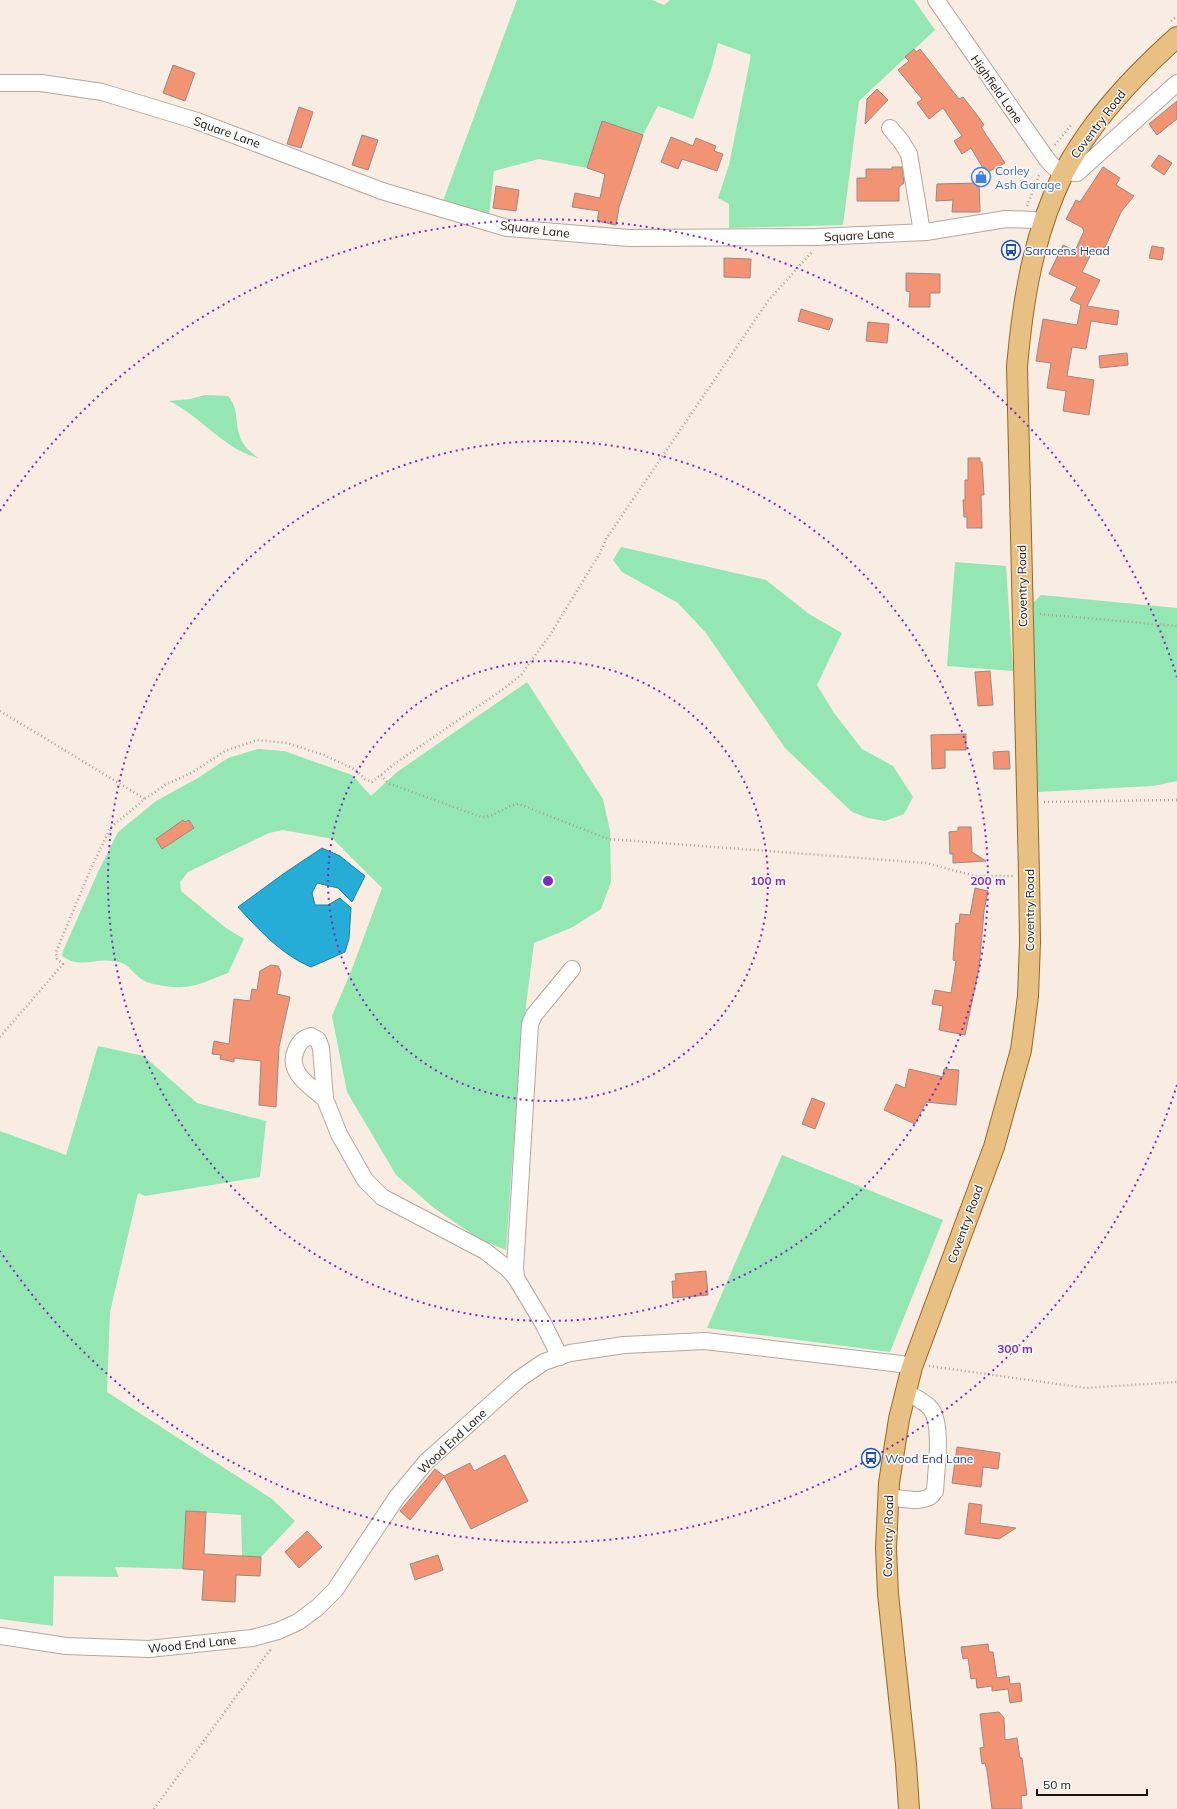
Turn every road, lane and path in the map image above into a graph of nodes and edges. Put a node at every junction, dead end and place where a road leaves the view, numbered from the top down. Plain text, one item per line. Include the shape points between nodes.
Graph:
1 (936, 0) edge
2 (1177, 37) edge
3 (0, 83) edge
4 (1177, 83) edge
5 (890, 128) dead end
6 (1063, 173) junction
7 (1043, 222) junction
8 (922, 232) junction
9 (817, 237) junction
10 (1022, 612) junction
11 (1177, 626) edge
12 (0, 711) edge
13 (380, 775) junction
14 (145, 798) junction
15 (1177, 800) edge
16 (1027, 802) junction
17 (1030, 875) junction
18 (572, 969) dead end
19 (0, 1037) edge
20 (324, 1099) dead end
21 (516, 1278) junction
22 (560, 1357) junction
23 (913, 1364) junction
24 (1177, 1382) edge
25 (905, 1392) junction
26 (888, 1497) junction
27 (0, 1636) edge
28 (252, 1638) junction
29 (154, 1809) edge
30 (909, 1809) edge

1 - 6 street, Highfield Lane via 1046,158 1054,168
2 - 6 main road, Coventry Road via 1134,78 1108,108 1086,136
3 - 9 street, Square Lane via 41,83 102,92 197,121 382,191 507,228 629,238
4 - 6 street via 1077,173
5 - 8 street via 909,154
6 - 7 main road, Coventry Road
7 - 8 street, Square Lane via 1006,219
7 - 10 main road, Coventry Road via 1028,277 1017,367
8 - 9 street, Square Lane
9 - 13 path via 815,249 768,301 610,533 550,635 521,674
10 - 11 path
10 - 16 main road, Coventry Road
12 - 14 path
13 - 14 path via 372,782 356,770 324,755 287,743 257,740 225,751
13 - 17 path via 388,783 481,817 519,804 608,838 926,863 975,876
14 - 19 path via 111,827 56,952 57,960 63,964
15 - 16 path
16 - 17 main road, Coventry Road
17 - 23 main road, Coventry Road via 1028,996 1021,1050 994,1147
18 - 21 street via 534,1015 530,1024
20 - 21 street via 338,1134 357,1168 373,1189 382,1197 485,1251
21 - 22 street
22 - 23 street, Wood End Lane via 570,1352 624,1345 705,1341
22 - 28 street, Wood End Lane via 544,1362 519,1379 426,1462 397,1497 335,1590 318,1607 298,1622
23 - 24 path via 1086,1388
23 - 25 main road, Coventry Road
25 - 26 main road, Coventry Road
25 - 26 street via 923,1402 931,1410 938,1424 935,1491 932,1496 923,1500
26 - 30 main road, Coventry Road via 888,1594
27 - 28 street, Wood End Lane via 66,1646 134,1649
28 - 29 path via 270,1650

